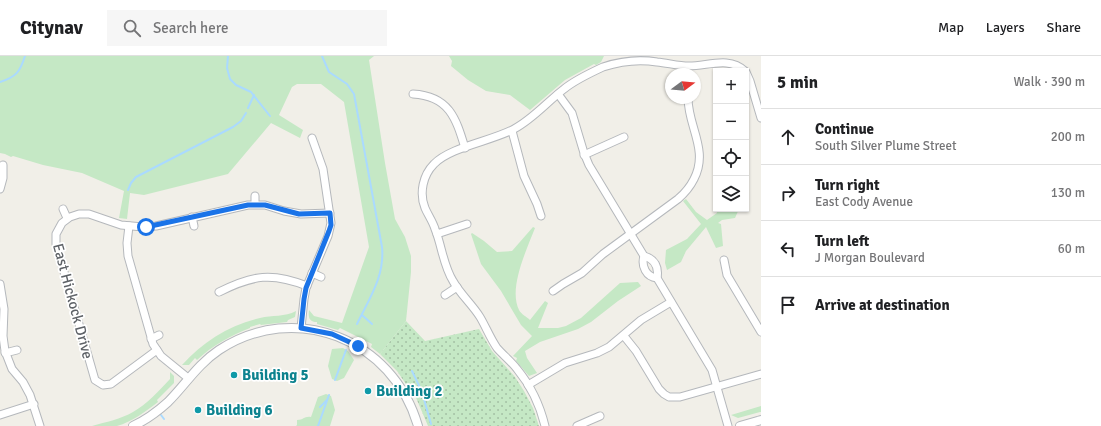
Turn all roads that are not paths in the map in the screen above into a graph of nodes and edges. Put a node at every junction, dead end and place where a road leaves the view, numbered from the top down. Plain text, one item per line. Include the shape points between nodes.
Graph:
1 (735, 56) edge
2 (733, 64) junction
3 (680, 68) edge
4 (696, 68) edge
5 (739, 68) edge
6 (749, 78) edge
7 (413, 94) dead end
8 (558, 94) junction
9 (688, 104) edge
10 (761, 118) edge
11 (512, 131) junction
12 (624, 137) dead end
13 (312, 138) dead end
14 (465, 148) junction
15 (584, 155) junction
16 (2, 165) dead end
17 (0, 189) edge
18 (255, 196) dead end
19 (255, 204) junction
20 (63, 209) dead end
21 (330, 213) junction
22 (540, 216) dead end
23 (192, 217) junction
24 (67, 218) junction
25 (467, 224) dead end
26 (129, 226) junction
27 (194, 226) dead end
28 (630, 233) junction
29 (437, 234) junction
30 (644, 256) junction
31 (724, 260) dead end
32 (312, 273) junction
33 (321, 277) dead end
34 (657, 278) junction
35 (0, 284) edge
36 (307, 286) junction
37 (457, 287) junction
38 (553, 291) dead end
39 (219, 292) dead end
40 (445, 295) dead end
41 (671, 302) junction
42 (301, 328) junction
43 (761, 332) edge
44 (159, 335) dead end
45 (624, 336) junction
46 (151, 339) junction
47 (18, 350) dead end
48 (157, 350) junction
49 (3, 351) edge
50 (761, 374) edge
51 (188, 378) junction
52 (528, 385) junction
53 (717, 387) junction
54 (34, 404) junction
55 (0, 415) edge
56 (600, 416) dead end
57 (761, 420) edge
58 (40, 426) edge
59 (133, 426) edge
60 (418, 426) edge
61 (546, 426) edge
62 (576, 426) edge
63 (728, 426) edge
64 (740, 426) edge

1 - 2 street
2 - 4 street via 722,62
2 - 5 street
3 - 8 street via 647,61 618,63 579,79
6 - 10 street
7 - 14 street via 429,96 445,106 455,120
8 - 11 street via 529,120
8 - 15 street via 572,113
9 - 28 street via 700,151 696,175 682,195
11 - 14 street
11 - 22 street via 524,174
12 - 15 street
13 - 21 street via 323,169
14 - 29 street via 440,158 425,170 423,200
15 - 28 street
16 - 17 street via 3,178
18 - 19 street
19 - 21 street via 299,214
19 - 23 street
20 - 24 street
21 - 32 street via 331,225
23 - 26 street via 148,227
23 - 27 street
24 - 26 street via 85,214
24 - 48 street, East Hickock Drive via 58,229 56,244 95,380 100,387 113,383
25 - 29 street
26 - 46 street via 127,253
28 - 30 street
28 - 38 street via 598,257 584,272
29 - 37 street via 446,266
30 - 34 street via 656,265
30 - 34 street via 645,271 651,277
31 - 43 street via 727,275
32 - 33 street
32 - 36 street
34 - 41 street
35 - 49 street via 4,312
36 - 39 street via 287,279 264,277 244,281
36 - 42 street
37 - 40 street
37 - 52 street via 479,315 495,344
41 - 45 street via 640,321
41 - 53 street via 710,368
42 - 51 street via 268,330 239,339 212,355
42 - 60 street via 338,336 373,356 402,389
44 - 46 street
45 - 52 street via 604,350 562,364
45 - 53 street via 665,398 680,397
46 - 48 street
47 - 49 street
48 - 51 street
49 - 54 street
50 - 53 street
51 - 59 street via 160,409
52 - 61 street via 539,405
53 - 63 street
54 - 55 street
54 - 58 street
56 - 62 street
57 - 64 street

